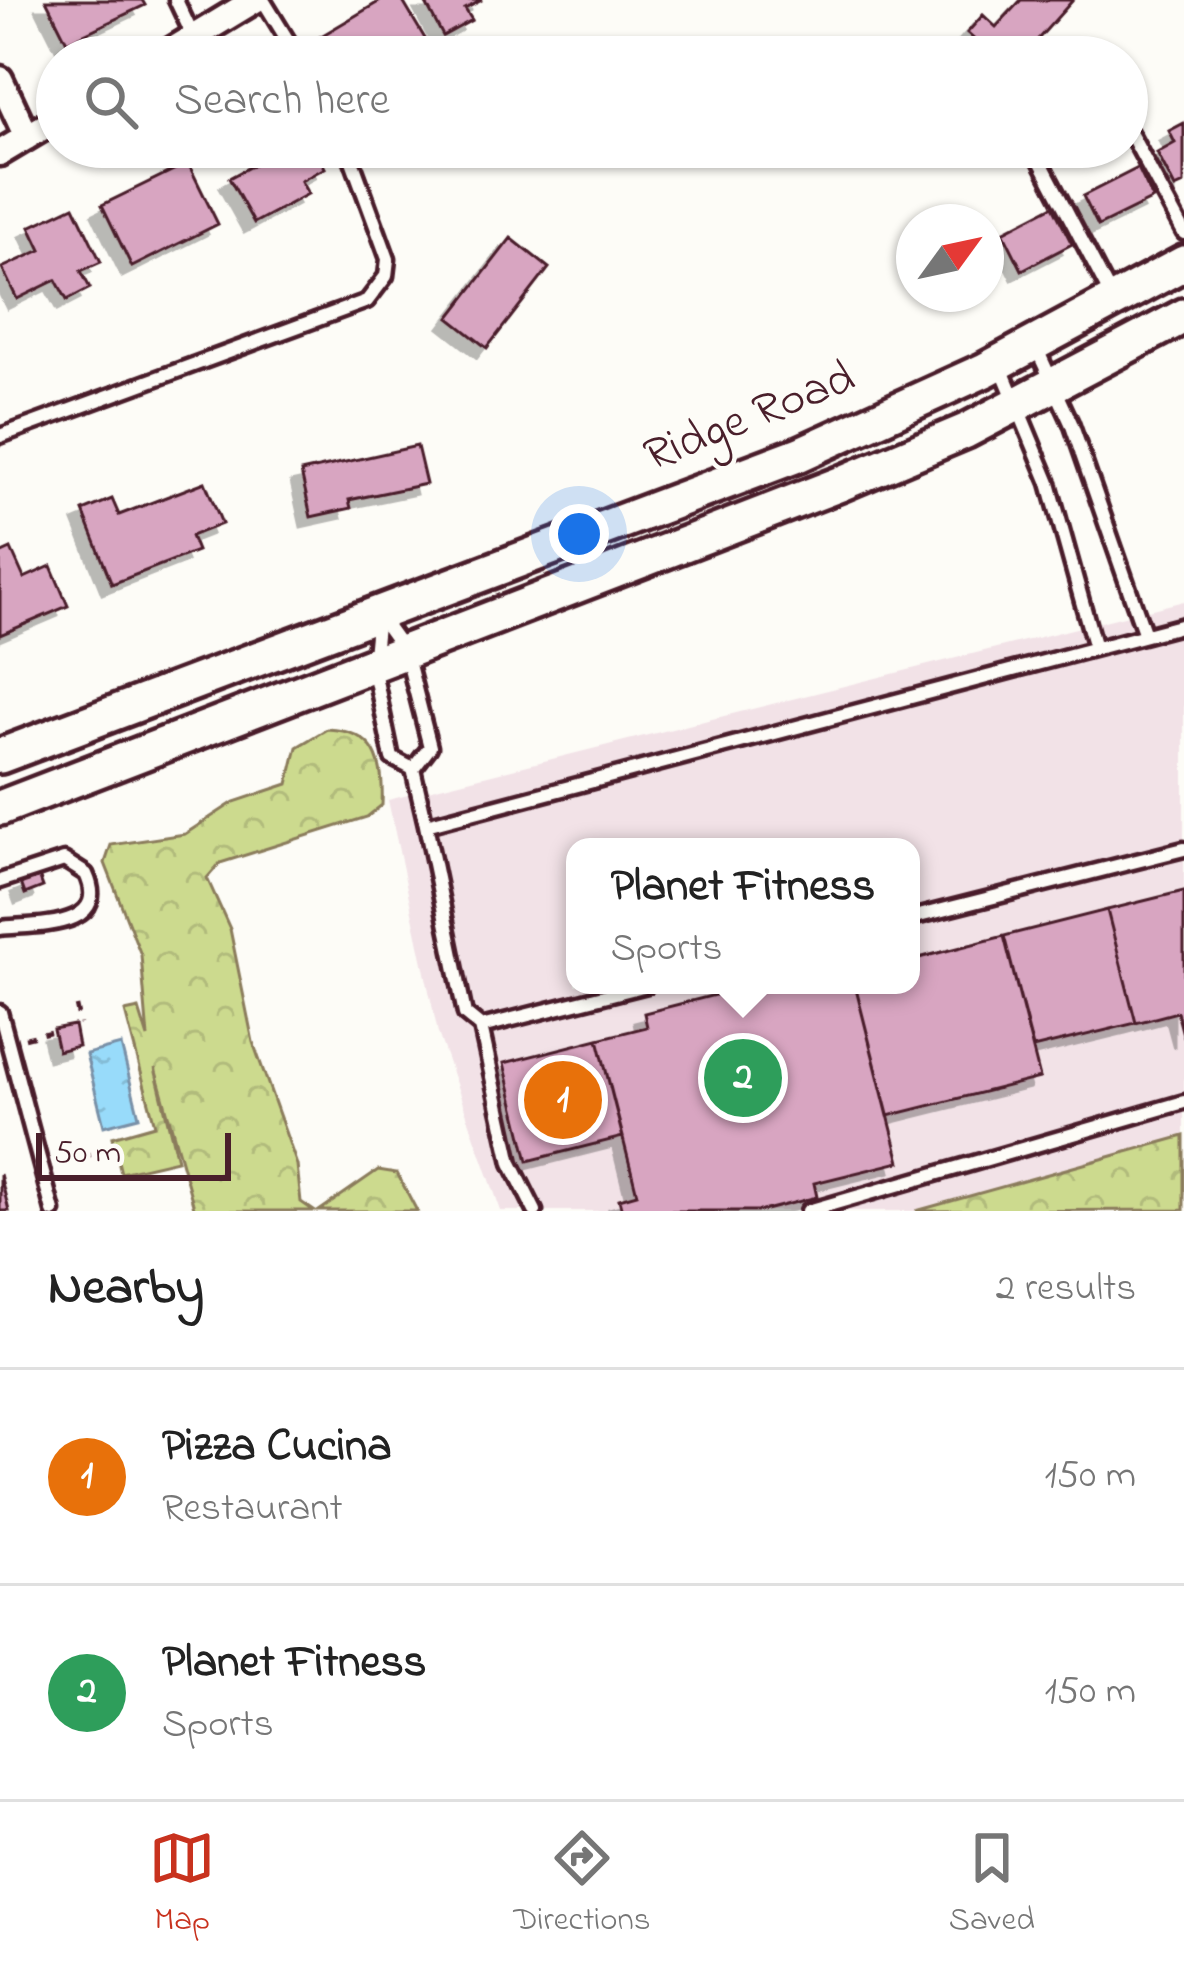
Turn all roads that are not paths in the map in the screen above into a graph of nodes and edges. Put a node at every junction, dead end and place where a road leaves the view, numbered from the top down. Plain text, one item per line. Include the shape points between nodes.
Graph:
1 (176, 0) edge
2 (259, 0) edge
3 (193, 36) edge
4 (197, 36) edge
5 (284, 36) edge
6 (0, 79) edge
7 (36, 132) edge
8 (27, 137) junction
9 (0, 153) edge
10 (1148, 166) edge
11 (355, 168) edge
12 (1045, 168) edge
13 (1184, 233) edge
14 (1184, 263) edge
15 (1114, 301) junction
16 (1184, 316) edge
17 (1035, 343) junction
18 (999, 362) junction
19 (1054, 384) junction
20 (1017, 404) junction
21 (0, 436) edge
22 (379, 614) junction
23 (1184, 625) edge
24 (1145, 635) junction
25 (1094, 648) junction
26 (406, 653) junction
27 (373, 667) junction
28 (0, 756) edge
29 (413, 769) junction
30 (0, 808) edge
31 (426, 825) junction
32 (1184, 849) edge
33 (0, 881) edge
34 (920, 916) edge
35 (0, 928) edge
36 (611, 994) edge
37 (0, 1012) edge
38 (481, 1027) junction
39 (1184, 1102) edge
40 (53, 1211) edge
41 (535, 1211) edge
42 (808, 1211) edge

1 - 3 lane
2 - 4 street
2 - 5 lane
6 - 8 street
7 - 8 street
8 - 9 street
10 - 13 lane
11 - 21 lane via 388,259 367,301
12 - 15 lane
14 - 15 main road, Ridge Road
15 - 17 main road, Ridge Road
16 - 19 main road, Ridge Road
17 - 18 main road, Ridge Road
17 - 19 lane
18 - 20 lane
18 - 22 main road, Ridge Road via 800,454
19 - 20 main road, Ridge Road
19 - 24 lane
20 - 25 lane via 1049,483
20 - 26 main road, Ridge Road via 840,484
22 - 26 lane
22 - 27 lane
22 - 28 main road, Ridge Road
23 - 24 lane
24 - 25 lane
25 - 31 lane
26 - 27 main road, Ridge Road
26 - 29 lane via 430,747
27 - 29 lane via 392,758
27 - 30 main road, Ridge Road
29 - 31 lane
31 - 38 lane via 465,1014
32 - 34 lane
33 - 35 lane via 64,860 86,874 91,892 85,911 69,922
36 - 38 lane
37 - 40 lane
38 - 41 lane via 511,1163
39 - 42 lane

